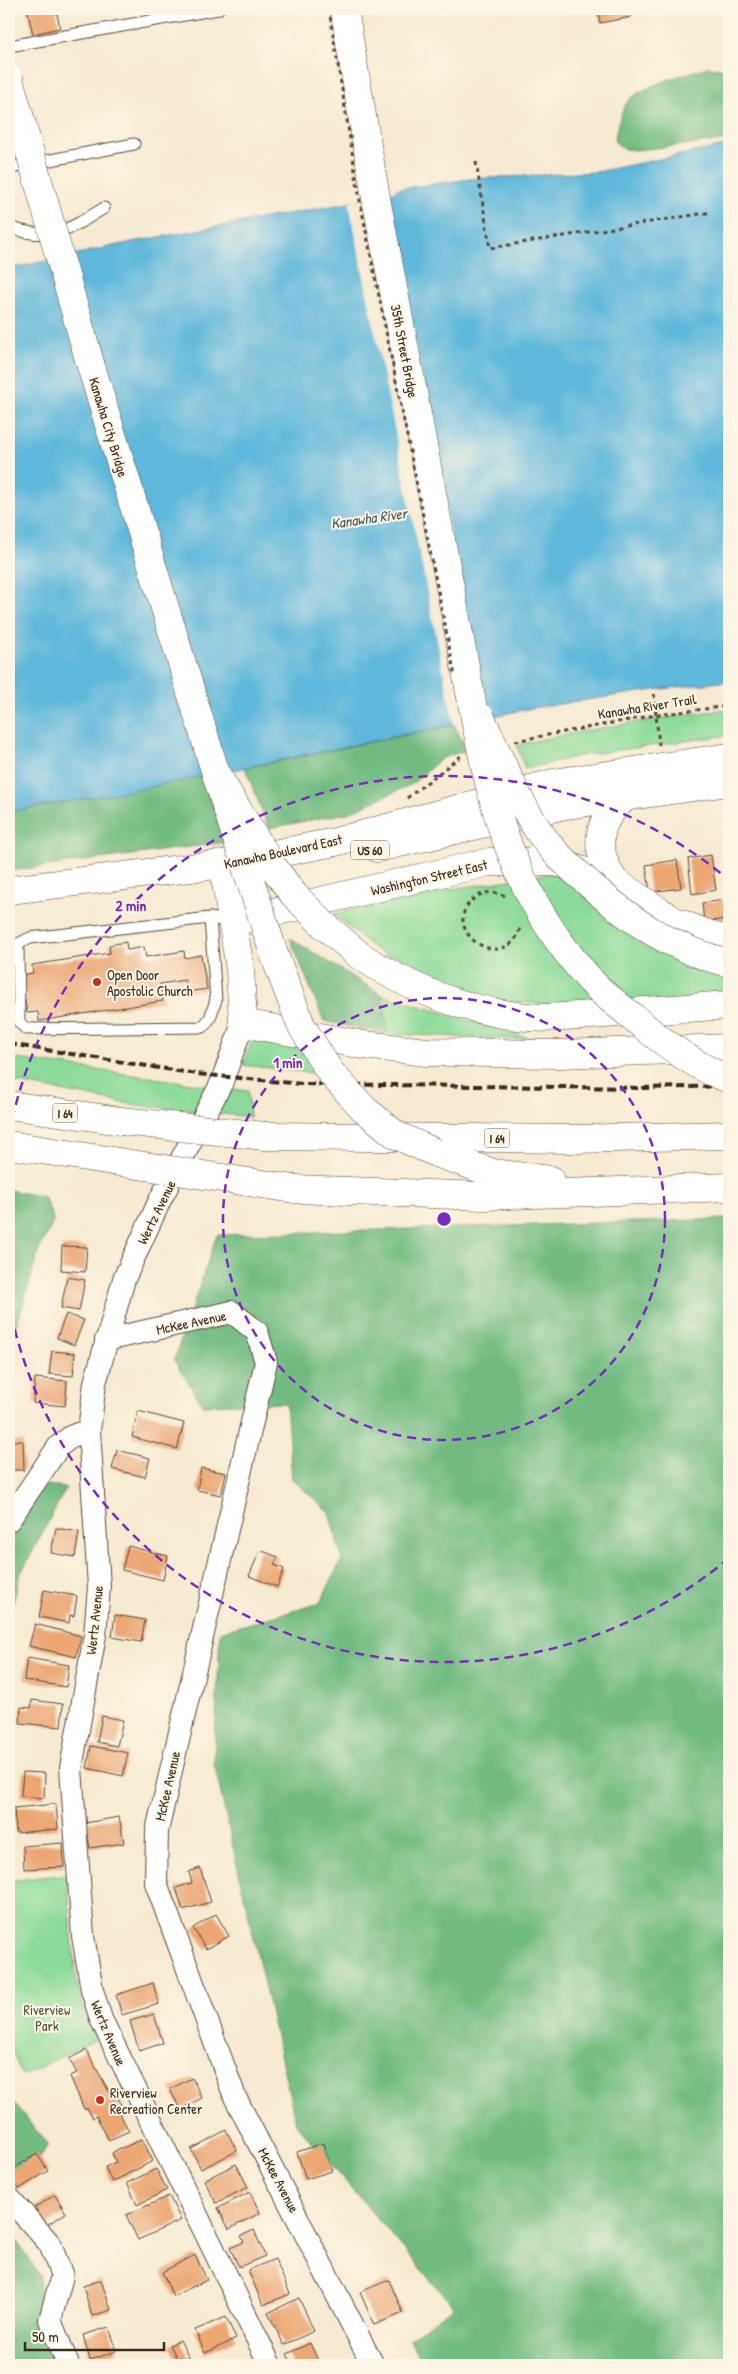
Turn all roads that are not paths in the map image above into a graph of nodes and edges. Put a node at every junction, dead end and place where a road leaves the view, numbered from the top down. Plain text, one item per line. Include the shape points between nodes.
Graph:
1 (218, 9) edge
2 (344, 9) edge
3 (9, 46) edge
4 (9, 79) edge
5 (134, 144) dead end
6 (9, 168) edge
7 (104, 208) dead end
8 (12, 228) dead end
9 (463, 688) junction
10 (729, 756) edge
11 (216, 774) junction
12 (729, 782) edge
13 (627, 796) junction
14 (224, 871) junction
15 (614, 881) junction
16 (9, 890) edge
17 (9, 908) edge
18 (222, 920) junction
19 (729, 942) edge
20 (729, 963) edge
21 (729, 1005) edge
22 (243, 1024) junction
23 (729, 1048) edge
24 (729, 1079) edge
25 (9, 1105) edge
26 (729, 1135) edge
27 (9, 1145) edge
28 (729, 1187) edge
29 (672, 1189) junction
30 (106, 1340) junction
31 (89, 1430) junction
32 (9, 1520) edge
33 (9, 2198) edge
34 (68, 2365) edge
35 (270, 2365) edge
36 (373, 2365) edge

1 - 3 lane
2 - 9 main road, 35th Street Bridge
4 - 11 main road, Kanawha City Bridge, bridge via 90,363
5 - 6 lane
7 - 8 lane via 74,227 46,234 31,234
9 - 20 main road, bridge via 508,778 540,833 559,857 645,929 677,945
9 - 24 main road, bridge via 502,831 525,887 546,922 592,982 612,1000 661,1041
10 - 14 main road, Kanawha Boulevard East / US 60 via 553,783
11 - 21 main road, bridge via 270,864 294,895 324,925 391,976 481,1010 518,1016 562,1017
11 - 29 main road, bridge via 274,954 302,1025 330,1072 364,1109 396,1135 493,1173
12 - 13 main road, Kanawha Boulevard East / US 60
13 - 14 main road, Kanawha Boulevard East / US 60 via 560,806 266,874
13 - 15 main road via 606,817 600,837 606,867
14 - 16 main road, Kanawha Boulevard East / US 60
14 - 17 main road, Kanawha Boulevard East / US 60
14 - 18 main road, Wertz Avenue
15 - 18 main road, Washington Street East via 556,862 489,862
15 - 19 main road, Washington Street East via 674,920
18 - 18 lane via 216,1000 203,1027 26,1029 19,1022 18,944 30,938
18 - 22 main road, Wertz Avenue via 243,989
22 - 23 main road via 364,1045 427,1052 560,1054
22 - 30 street, Wertz Avenue via 221,1084 160,1200 124,1279
25 - 26 main road, I 64, bridge via 266,1136 576,1139
27 - 29 main road, bridge via 294,1189 484,1196
28 - 29 main road
30 - 31 street, Wertz Avenue via 95,1384
30 - 36 street, McKee Avenue via 232,1312 257,1332 266,1362 157,1831 156,1883 235,2097
31 - 32 street via 72,1436 59,1446
31 - 35 street, Wertz Avenue via 99,1588 95,1635 71,1768 80,1907 92,1990 119,2058
33 - 34 street via 50,2244 62,2276 50,2320

